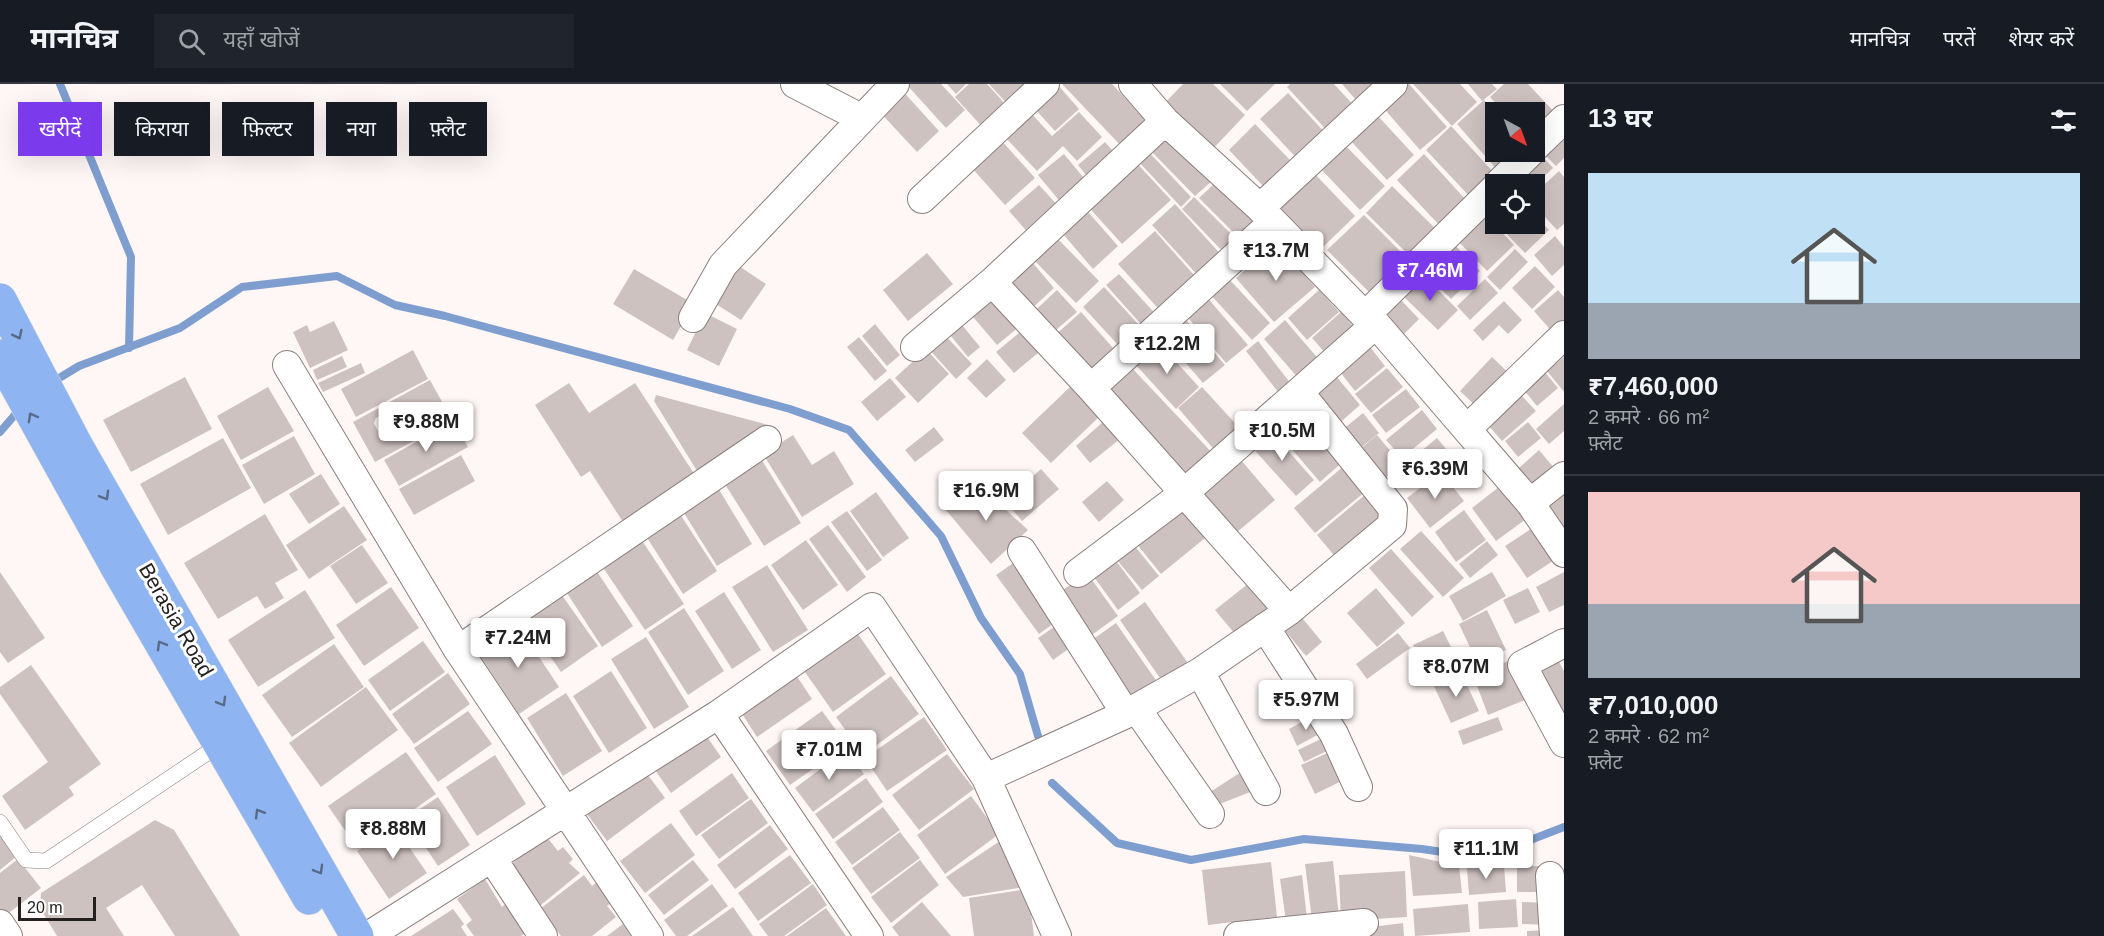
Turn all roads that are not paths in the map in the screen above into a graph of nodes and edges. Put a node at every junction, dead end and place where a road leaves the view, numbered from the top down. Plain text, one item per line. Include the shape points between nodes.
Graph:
1 (795, 84) edge
2 (895, 84) edge
3 (1045, 84) edge
4 (1392, 84) edge
5 (1148, 89) edge
6 (861, 118) junction
7 (1564, 119) edge
8 (1165, 121) junction
9 (1545, 137) edge
10 (1521, 162) edge
11 (1509, 174) edge
12 (922, 199) dead end
13 (1485, 199) edge
14 (1266, 215) junction
15 (992, 282) junction
16 (0, 300) edge
17 (693, 318) dead end
18 (1371, 320) junction
19 (1564, 335) edge
20 (915, 347) dead end
21 (287, 365) dead end
22 (16, 368) edge
23 (1091, 388) junction
24 (1300, 393) junction
25 (1467, 429) junction
26 (768, 440) dead end
27 (64, 450) junction
28 (1564, 476) edge
29 (1183, 494) junction
30 (1530, 503) junction
31 (1022, 551) dead end
32 (1564, 553) edge
33 (1078, 573) dead end
34 (1288, 611) junction
35 (1265, 627) junction
36 (1564, 643) edge
37 (458, 650) junction
38 (1200, 672) junction
39 (1131, 711) junction
40 (719, 714) junction
41 (1564, 743) edge
42 (219, 745) junction
43 (986, 778) junction
44 (1358, 787) dead end
45 (1266, 790) dead end
46 (566, 812) junction
47 (1210, 814) dead end
48 (0, 822) edge
49 (492, 858) junction
50 (1550, 876) dead end
51 (1364, 923) dead end
52 (0, 924) edge
53 (8, 936) edge
54 (332, 936) edge
55 (357, 936) edge
56 (368, 936) edge
57 (543, 936) edge
58 (649, 936) edge
59 (869, 936) edge
60 (1057, 936) edge
61 (1238, 936) edge
62 (1554, 936) edge

1 - 6 street
2 - 6 street
3 - 12 street
4 - 14 street
5 - 8 street
6 - 17 street via 723,265
7 - 9 street
8 - 14 street
8 - 15 street
10 - 11 street
13 - 18 street
14 - 18 street
14 - 23 street
15 - 20 street
15 - 23 street
16 -> 22 main road, Berasia Road
18 - 24 street
18 - 25 street
19 - 25 street
21 - 37 street
22 - 27 main road, Berasia Road
23 - 29 street
24 - 29 street
24 - 34 street via 1393,509 1392,525
25 - 30 street
26 - 37 street
42 -> 27 main road, Berasia Road
27 -> 55 main road, Berasia Road
28 - 30 street
29 - 33 street
29 - 34 street
30 - 32 street
31 - 39 street
34 - 35 street
35 - 38 street
35 - 44 street via 1334,734
36 - 41 street via 1522,665
37 - 46 street
38 - 39 street
38 - 45 street
39 - 43 street
39 - 47 street
40 - 43 street via 872,607
40 - 46 street
40 - 59 street
42 - 48 lane via 46,861 26,860
54 -> 42 main road, Berasia Road
43 - 60 street
46 - 49 street
46 - 58 street
49 - 56 street
49 - 57 street
50 - 62 street
51 - 61 street
52 - 53 street

